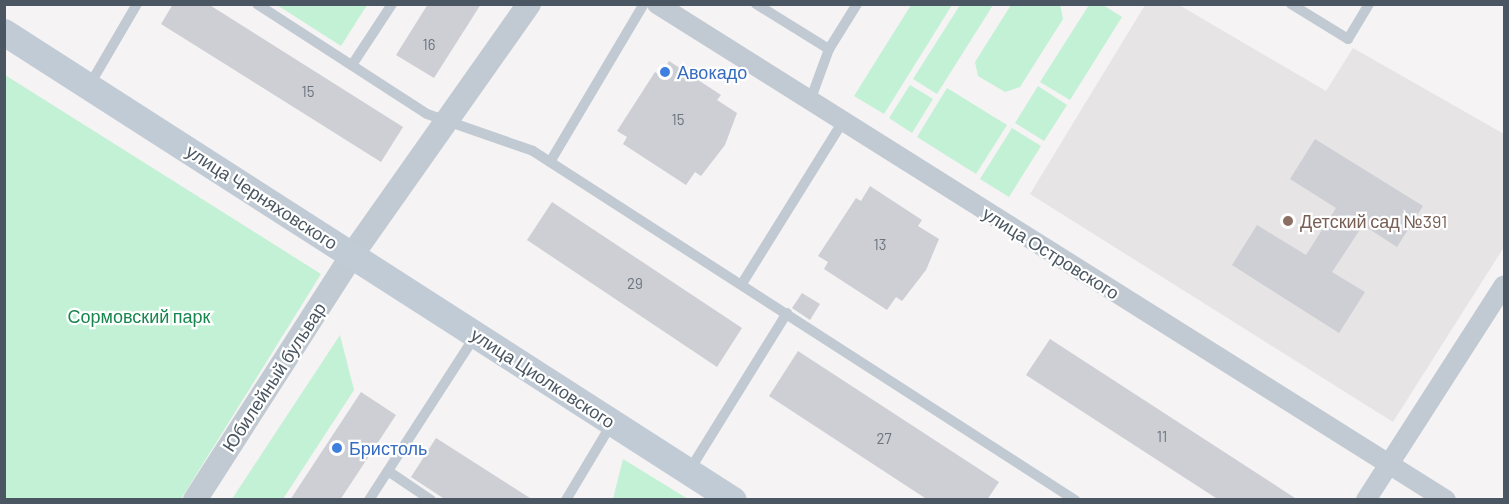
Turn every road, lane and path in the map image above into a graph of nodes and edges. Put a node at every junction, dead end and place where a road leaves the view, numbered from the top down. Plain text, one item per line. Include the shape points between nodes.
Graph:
1 (137, 4) edge
2 (257, 4) edge
3 (392, 4) edge
4 (529, 4) edge
5 (644, 4) edge
6 (657, 4) edge
7 (756, 4) edge
8 (857, 4) edge
9 (1291, 4) edge
10 (1369, 4) edge
11 (4, 32) edge
12 (829, 49) junction
13 (352, 65) junction
14 (89, 86) junction
15 (810, 101) junction
16 (450, 121) junction
17 (842, 123) junction
18 (550, 162) junction
19 (352, 255) junction
20 (743, 282) junction
21 (1504, 285) edge
22 (787, 313) junction
23 (476, 334) junction
24 (613, 423) junction
25 (1387, 463) junction
26 (388, 471) junction
27 (689, 472) junction
28 (195, 500) edge
29 (369, 500) edge
30 (431, 500) edge
31 (566, 500) edge
32 (733, 500) edge
33 (1075, 500) edge
34 (1366, 500) edge
35 (1446, 500) edge

1 - 14 lane
2 - 13 lane
3 - 13 lane
4 - 16 street, улица Черняховского
5 - 18 lane
6 - 15 street, улица Островского
7 - 12 lane
8 - 12 lane
9 - 10 lane via 1348,39
11 - 14 main road, улица Черняховского
12 - 15 lane
13 - 16 lane via 427,114
14 - 19 main road, улица Черняховского
15 - 17 street, улица Островского
16 - 18 lane
16 - 19 street, улица Черняховского
17 - 20 lane
17 - 25 street, улица Островского
18 - 20 lane
19 - 23 main road, улица Циолковского
19 - 28 street, Юбилейный бульвар
20 - 22 lane
21 - 25 street
22 - 27 lane
22 - 33 lane
23 - 24 main road, улица Циолковского
23 - 26 lane
24 - 27 main road, улица Циолковского
24 - 31 lane
25 - 34 street
25 - 35 street, улица Островского
26 - 29 lane
26 - 30 lane
27 - 32 main road, улица Циолковского

